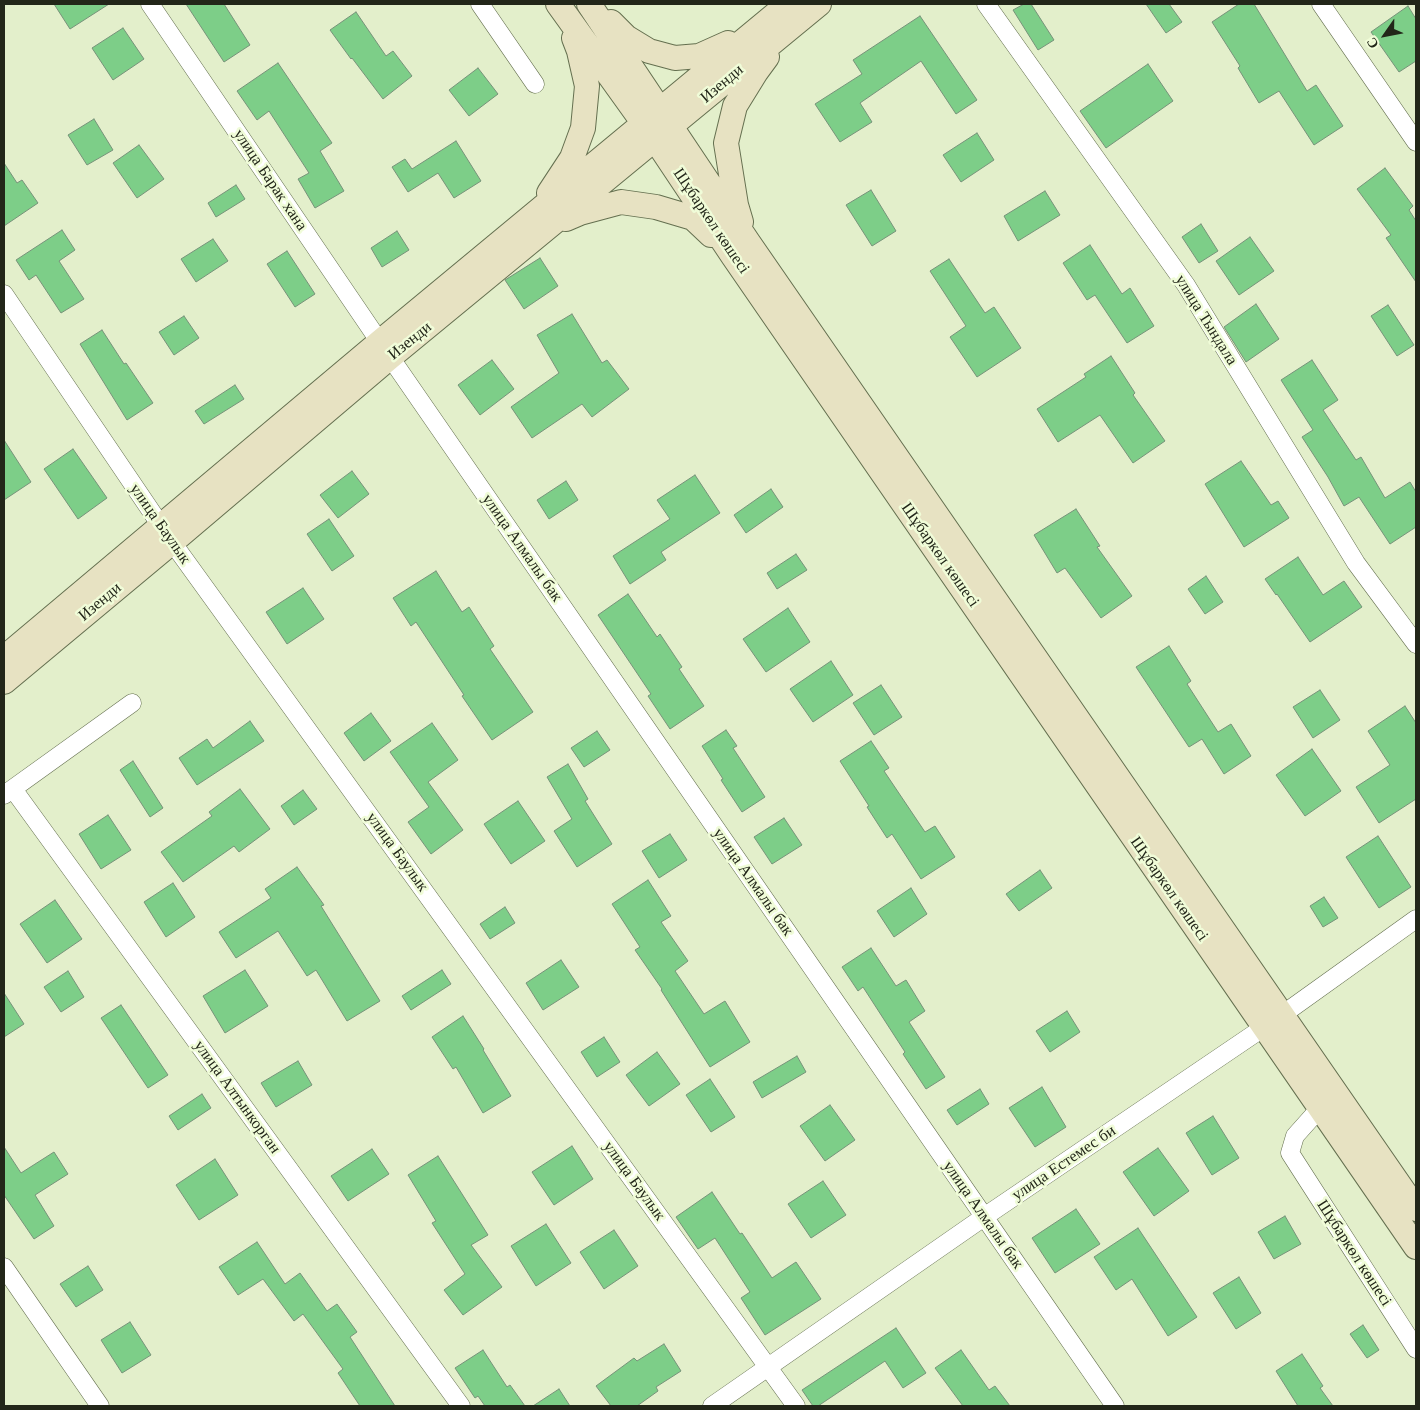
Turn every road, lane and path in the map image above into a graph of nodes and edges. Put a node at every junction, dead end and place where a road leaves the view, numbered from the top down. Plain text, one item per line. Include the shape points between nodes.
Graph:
1 (150, 4) edge
2 (480, 4) edge
3 (591, 4) edge
4 (819, 4) edge
5 (986, 4) edge
6 (1321, 4) edge
7 (560, 6) edge
8 (783, 17) edge
9 (535, 84) dead end
10 (657, 125) junction
11 (1416, 142) edge
12 (543, 219) junction
13 (741, 249) junction
14 (4, 294) edge
15 (385, 349) junction
16 (167, 534) junction
17 (1416, 644) edge
18 (4, 658) edge
19 (4, 682) edge
20 (132, 703) dead end
21 (8, 792) edge
22 (1416, 919) edge
23 (1273, 1021) junction
24 (1320, 1108) junction
25 (1416, 1209) edge
26 (984, 1217) junction
27 (1416, 1247) edge
28 (4, 1267) edge
29 (1416, 1349) edge
30 (769, 1367) junction
31 (100, 1406) edge
32 (461, 1406) edge
33 (712, 1406) edge
34 (796, 1406) edge
35 (1115, 1406) edge

1 - 15 street, улица Барак хана
2 - 9 street
3 - 8 street via 626,37 649,51 675,58 698,56
3 - 10 street, Шұбаркөл көшесі
4 - 8 street, Изенди
5 - 17 street, улица Тындала via 1186,285 1356,563
6 - 11 street
7 - 10 street, Шұбаркөл көшесі
7 - 12 street via 579,51 587,86 583,128
8 - 10 street, Изенди
8 - 13 street via 735,106 726,143
10 - 12 street, Изенди
10 - 13 street, Шұбаркөл көшесі
12 - 13 street via 621,202 656,207 693,218
12 - 15 street, Изенди
13 - 23 street, Шұбаркөл көшесі
14 - 16 street, улица Баулык
15 - 16 street, Изенди
15 - 26 street, улица Алмалы бак
16 - 18 street, Изенди
16 - 19 street, Изенди
16 - 30 street, улица Баулык
20 - 21 street
21 - 32 street, улица Алтынкорган
22 - 23 street, улица Естемес би
23 - 24 street, Шұбаркөл көшесі
23 - 25 street, Шұбаркөл көшесі
23 - 26 street, улица Естемес би
24 - 27 street, Шұбаркөл көшесі
24 - 29 street, Шұбаркөл көшесі via 1295,1136 1290,1153
26 - 30 street, улица Естемес би
26 - 35 street, улица Алмалы бак
28 - 31 street
30 - 33 street, улица Естемес би
30 - 34 street, улица Баулык

